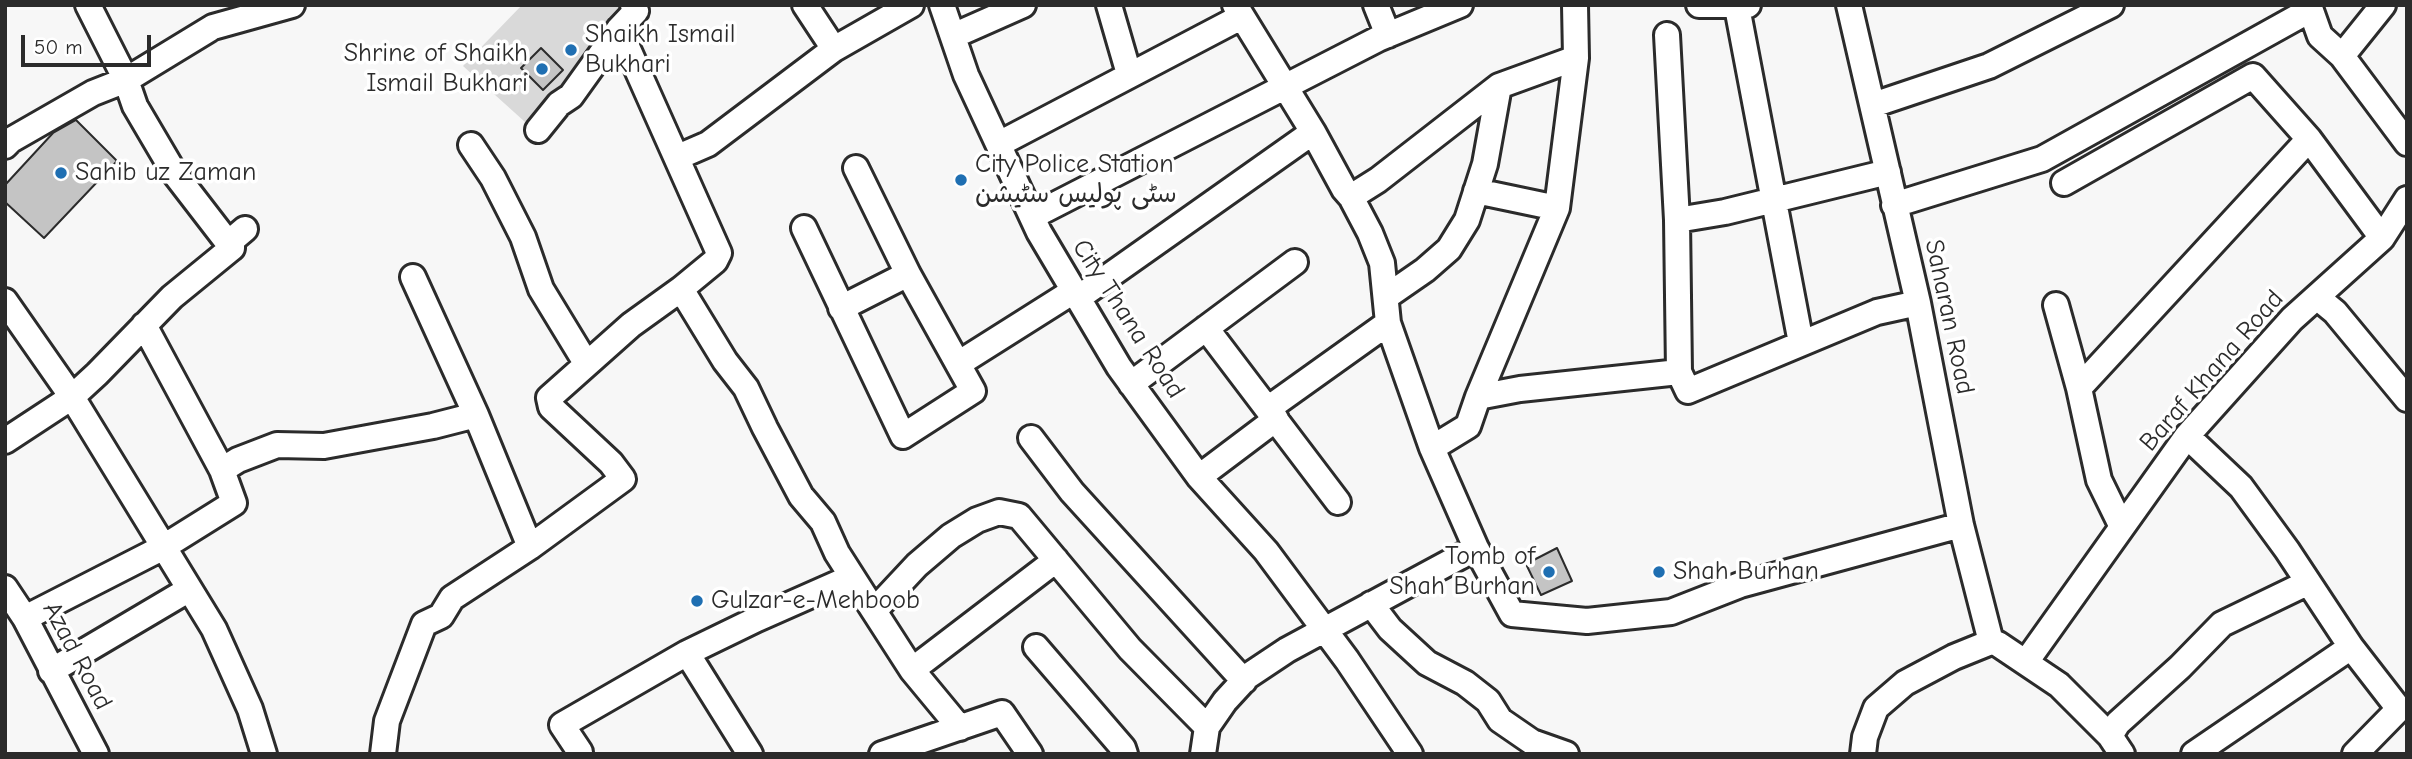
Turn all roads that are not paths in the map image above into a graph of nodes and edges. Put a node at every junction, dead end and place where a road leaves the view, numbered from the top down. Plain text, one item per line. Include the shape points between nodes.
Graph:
1 (88, 5) edge
2 (292, 5) edge
3 (633, 5) edge
4 (805, 5) edge
5 (911, 5) edge
6 (942, 5) edge
7 (1023, 5) edge
8 (1109, 5) edge
9 (1376, 5) edge
10 (1460, 5) edge
11 (1575, 5) edge
12 (1699, 5) edge
13 (1849, 5) edge
14 (2110, 5) edge
15 (1742, 6) edge
16 (2309, 8) edge
17 (2377, 8) edge
18 (1238, 11) edge
19 (619, 29) junction
20 (1388, 35) junction
21 (1667, 35) dead end
22 (953, 36) junction
23 (834, 49) junction
24 (2342, 56) junction
25 (1576, 58) junction
26 (1129, 74) junction
27 (126, 80) junction
28 (1284, 86) junction
29 (1499, 86) junction
30 (1873, 105) junction
31 (538, 130) dead end
32 (1313, 132) junction
33 (2309, 139) junction
34 (2407, 143) edge
35 (999, 144) junction
36 (471, 145) dead end
37 (5, 146) edge
38 (678, 156) junction
39 (856, 168) dead end
40 (1888, 172) junction
41 (2064, 183) dead end
42 (1476, 191) junction
43 (1351, 197) junction
44 (2407, 199) edge
45 (1773, 200) junction
46 (1894, 205) junction
47 (1557, 208) junction
48 (1032, 216) junction
49 (1677, 220) junction
50 (804, 228) dead end
51 (2394, 232) edge
52 (1295, 262) dead end
53 (908, 274) junction
54 (413, 276) dead end
55 (681, 289) junction
56 (1075, 295) junction
57 (1386, 297) junction
58 (2318, 298) junction
59 (5, 301) edge
60 (1918, 303) junction
61 (2056, 305) dead end
62 (841, 308) junction
63 (1388, 323) junction
64 (144, 325) junction
65 (1206, 328) junction
66 (1801, 344) junction
67 (586, 363) junction
68 (958, 364) junction
69 (1679, 372) junction
70 (1131, 384) junction
71 (2079, 388) junction
72 (72, 397) junction
73 (1478, 397) junction
74 (2407, 399) edge
75 (1272, 413) junction
76 (476, 415) junction
77 (2187, 436) junction
78 (1031, 438) dead end
79 (5, 441) edge
80 (1432, 448) junction
81 (222, 470) junction
82 (1199, 477) junction
83 (1338, 502) dead end
84 (1961, 525) junction
85 (2122, 527) junction
86 (530, 547) junction
87 (162, 548) junction
88 (1476, 548) junction
89 (1056, 560) junction
90 (852, 577) junction
91 (2307, 583) junction
92 (5, 588) edge
93 (188, 590) junction
94 (1371, 604) junction
95 (874, 611) junction
96 (24, 618) junction
97 (1324, 629) junction
98 (1991, 642) junction
99 (1037, 647) dead end
100 (2351, 647) junction
101 (687, 653) junction
102 (2026, 662) junction
103 (912, 670) junction
104 (51, 671) junction
105 (1244, 681) junction
106 (1207, 727) junction
107 (960, 728) junction
108 (2116, 745) edge
109 (96, 754) edge
110 (264, 754) edge
111 (383, 754) edge
112 (578, 754) edge
113 (750, 754) edge
114 (882, 754) edge
115 (1030, 754) edge
116 (1125, 754) edge
117 (1203, 754) edge
118 (1410, 754) edge
119 (1566, 754) edge
120 (1863, 754) edge
121 (2194, 754) edge
122 (2355, 754) edge

1 - 27 street
2 - 27 street via 213,27
3 - 19 street via 636,11
4 - 23 street
5 - 23 street
6 - 22 street, City Thana Road
7 - 22 street
8 - 26 street
9 - 20 street
10 - 20 street
11 - 25 street
12 - 15 street
13 - 30 street, Saharan Road
14 - 30 street via 1989,66
15 - 45 street
16 - 24 street via 2320,36
16 - 46 street via 2042,159
17 - 24 street
18 - 26 street
18 - 28 street
19 - 31 street via 571,96
19 - 38 street
20 - 28 street
21 - 49 street
22 - 35 street, City Thana Road
23 - 38 street via 708,144
24 - 34 street
25 - 29 street
25 - 47 street
26 - 35 street
27 - 37 street via 93,93
27 - 64 street via 135,106 175,174 238,239
28 - 32 street
28 - 48 street
29 - 42 street
29 - 43 street
30 - 40 street, Saharan Road
32 - 43 street
32 - 56 street
33 - 41 street via 2253,76
33 - 51 street
33 - 71 street
35 - 48 street, City Thana Road
36 - 67 street via 523,237 541,289
38 - 55 street via 719,253
39 - 53 street
40 - 45 street
40 - 46 street, Saharan Road
42 - 47 street
42 - 57 street via 1467,220 1448,249
43 - 57 street via 1382,262
44 - 51 street, Baraf Khana Road
45 - 49 street
45 - 66 street
46 - 60 street, Saharan Road
47 - 73 street
48 - 56 street, City Thana Road
49 - 69 street
50 - 62 street
51 - 58 street, Baraf Khana Road
52 - 65 street
53 - 62 street
53 - 68 street
54 - 76 street
55 - 67 street
55 - 90 street via 747,388 802,496 823,522
56 - 68 street
56 - 70 street, City Thana Road
57 - 63 street
58 - 74 street
58 - 77 street, Baraf Khana Road via 2292,319
59 - 72 street
60 - 66 street via 1877,312
60 - 84 street, Saharan Road
61 - 71 street
62 - 68 street via 903,436 973,391
63 - 75 street
63 - 80 street
64 - 72 street
64 - 81 street
65 - 70 street
65 - 75 street
66 - 69 street via 1688,391
67 - 86 street via 548,402 623,479
69 - 73 street
70 - 82 street, City Thana Road
71 - 85 street via 2099,480
72 - 79 street
72 - 87 street
73 - 80 street via 1468,426
75 - 82 street
75 - 83 street
76 - 81 street via 324,446 277,445
76 - 86 street
77 - 85 street, Baraf Khana Road
77 - 91 street via 2241,487
78 - 105 street via 1072,492
80 - 88 street
81 - 87 street via 234,503
82 - 97 street, City Thana Road via 1266,551
84 - 88 street via 1740,585 1671,612 1587,621 1512,614
84 - 98 street, Saharan Road
85 - 102 street, Baraf Khana Road
86 - 111 street via 452,598 442,617 424,624 387,721
87 - 93 street
87 - 96 street
88 - 94 street
89 - 95 street via 1019,516 999,512 951,536
89 - 103 street
89 - 106 street via 1130,649
90 - 95 street
90 - 101 street
91 - 100 street
91 - 108 street via 2222,624 2118,723
92 - 96 street, Azad Road
93 - 104 street
93 - 110 street via 214,629 250,709
94 - 97 street
94 - 119 street via 1427,663 1465,683 1488,701 1500,720 1532,742
95 - 103 street
96 - 104 street, Azad Road
97 - 105 street
97 - 118 street, City Thana Road
98 - 102 street
98 - 120 street via 1905,683 1876,708
99 - 116 street
100 - 121 street
100 - 122 street via 2399,709
101 - 112 street via 562,725
101 - 113 street
102 - 108 street via 2059,685
103 - 107 street
104 - 109 street, Azad Road
105 - 106 street
106 - 117 street
107 - 114 street
107 - 115 street via 1002,713

